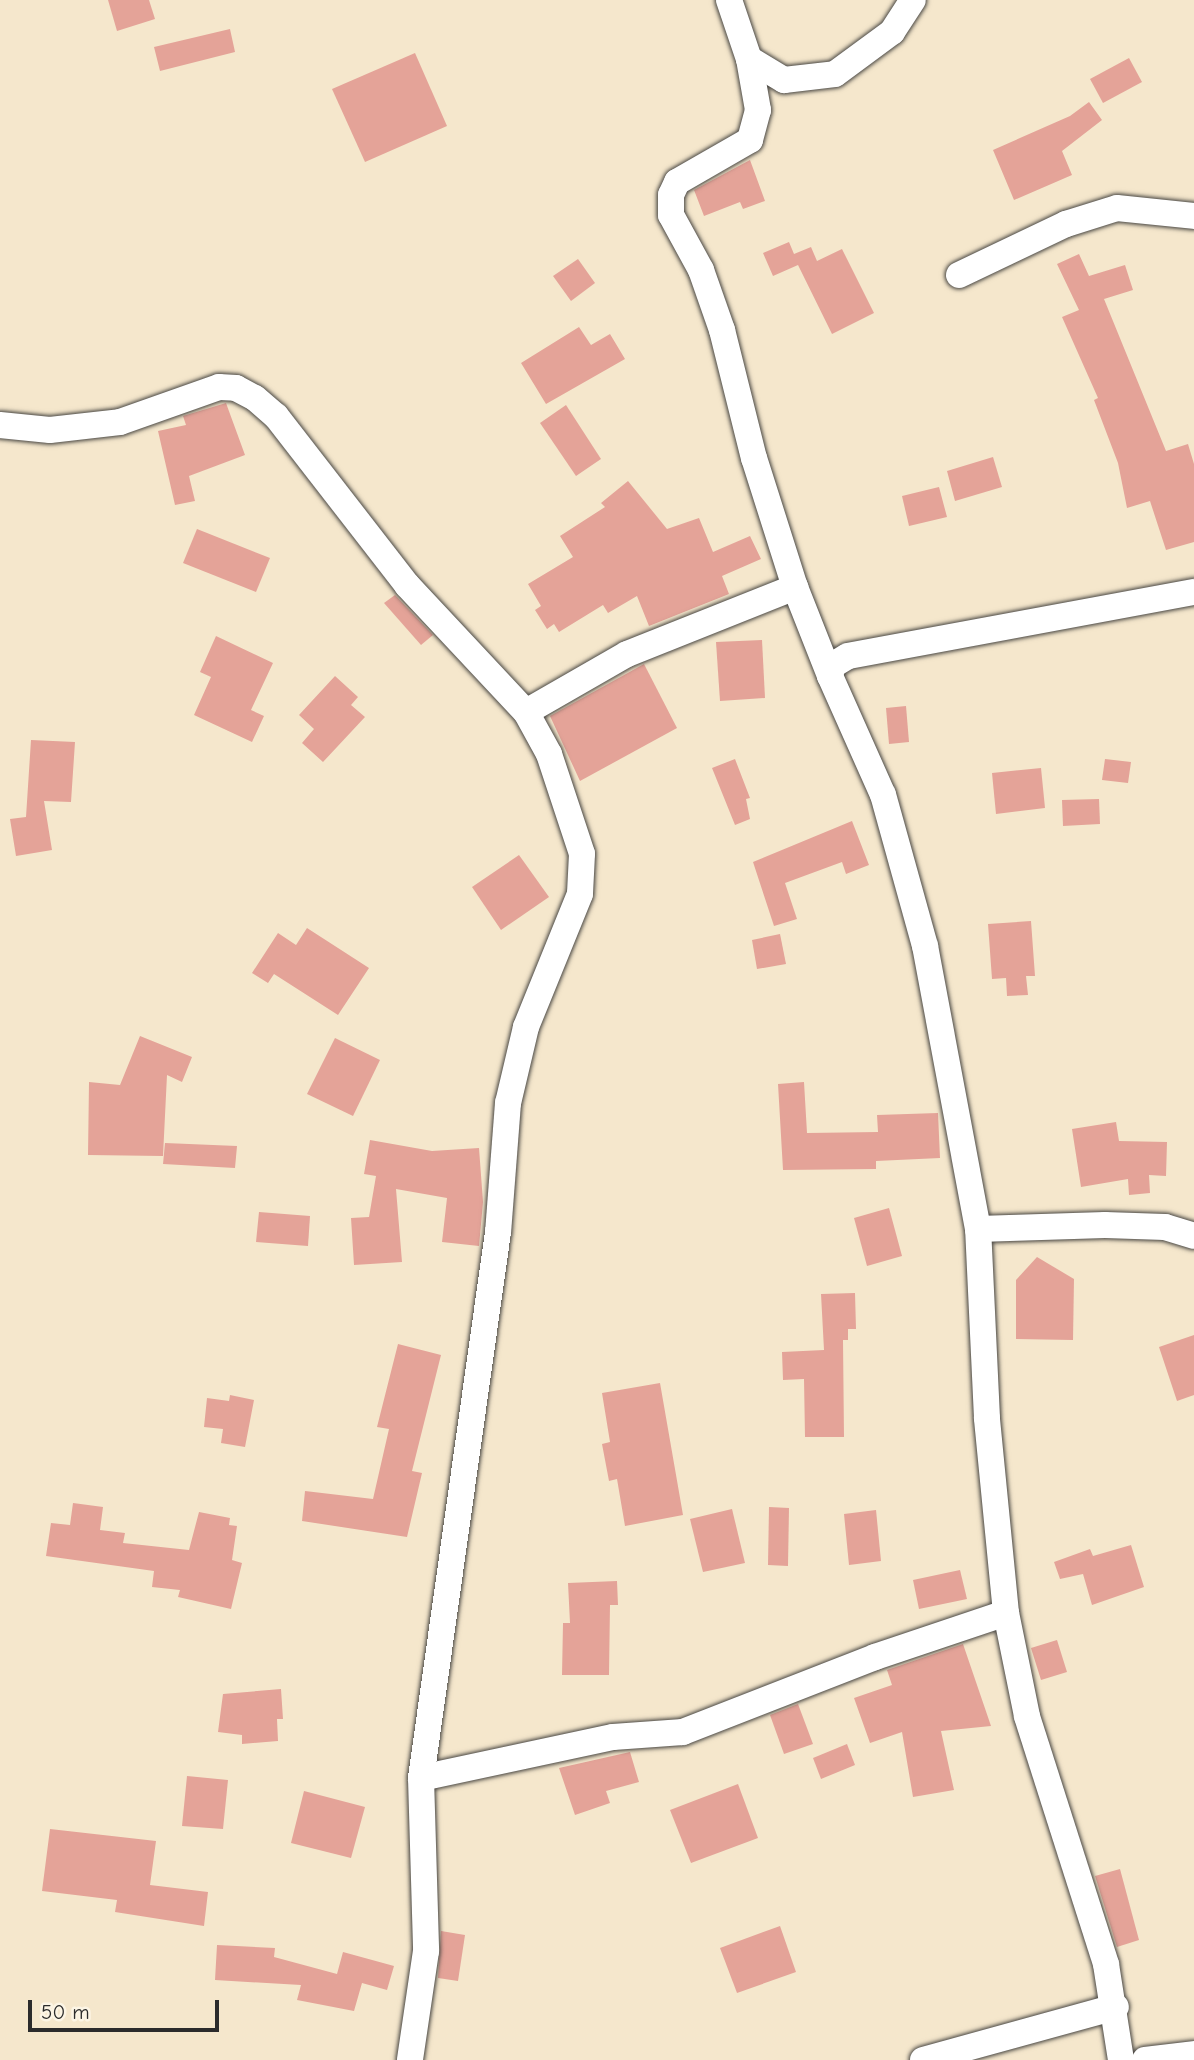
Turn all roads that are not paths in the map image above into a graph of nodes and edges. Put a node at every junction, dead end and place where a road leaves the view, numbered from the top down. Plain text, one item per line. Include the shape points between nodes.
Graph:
1 (729, 0) edge
2 (914, 0) edge
3 (749, 60) junction
4 (1194, 216) edge
5 (959, 275) dead end
6 (0, 425) edge
7 (795, 587) junction
8 (1194, 592) edge
9 (830, 676) junction
10 (526, 712) junction
11 (978, 1229) junction
12 (1194, 1236) edge
13 (1006, 1613) junction
14 (421, 1778) junction
15 (1116, 2007) junction
16 (1194, 2054) edge
17 (410, 2060) edge
18 (923, 2060) edge
19 (1121, 2060) edge
20 (1145, 2060) edge

1 - 3 street
2 - 3 street via 892,32 835,74 783,80
3 - 7 street via 758,110 750,140 677,182 671,195 671,215 701,270 722,330 754,458
4 - 5 street via 1117,208 1066,224
6 - 10 street via 50,430 120,422 219,387 236,388 276,415 407,585
7 - 9 street
7 - 10 street via 627,654
8 - 9 street via 848,656 833,665
9 - 11 street via 883,795 925,946
10 - 14 street via 549,754 582,854 580,894 526,1027 508,1104 498,1231
11 - 12 street via 1117,1225 1165,1227
11 - 13 street via 986,1418
13 - 14 street via 875,1657 683,1732 613,1737
13 - 15 street via 1027,1716
14 - 17 street via 426,1951
15 - 18 street
15 - 19 street
16 - 20 street

